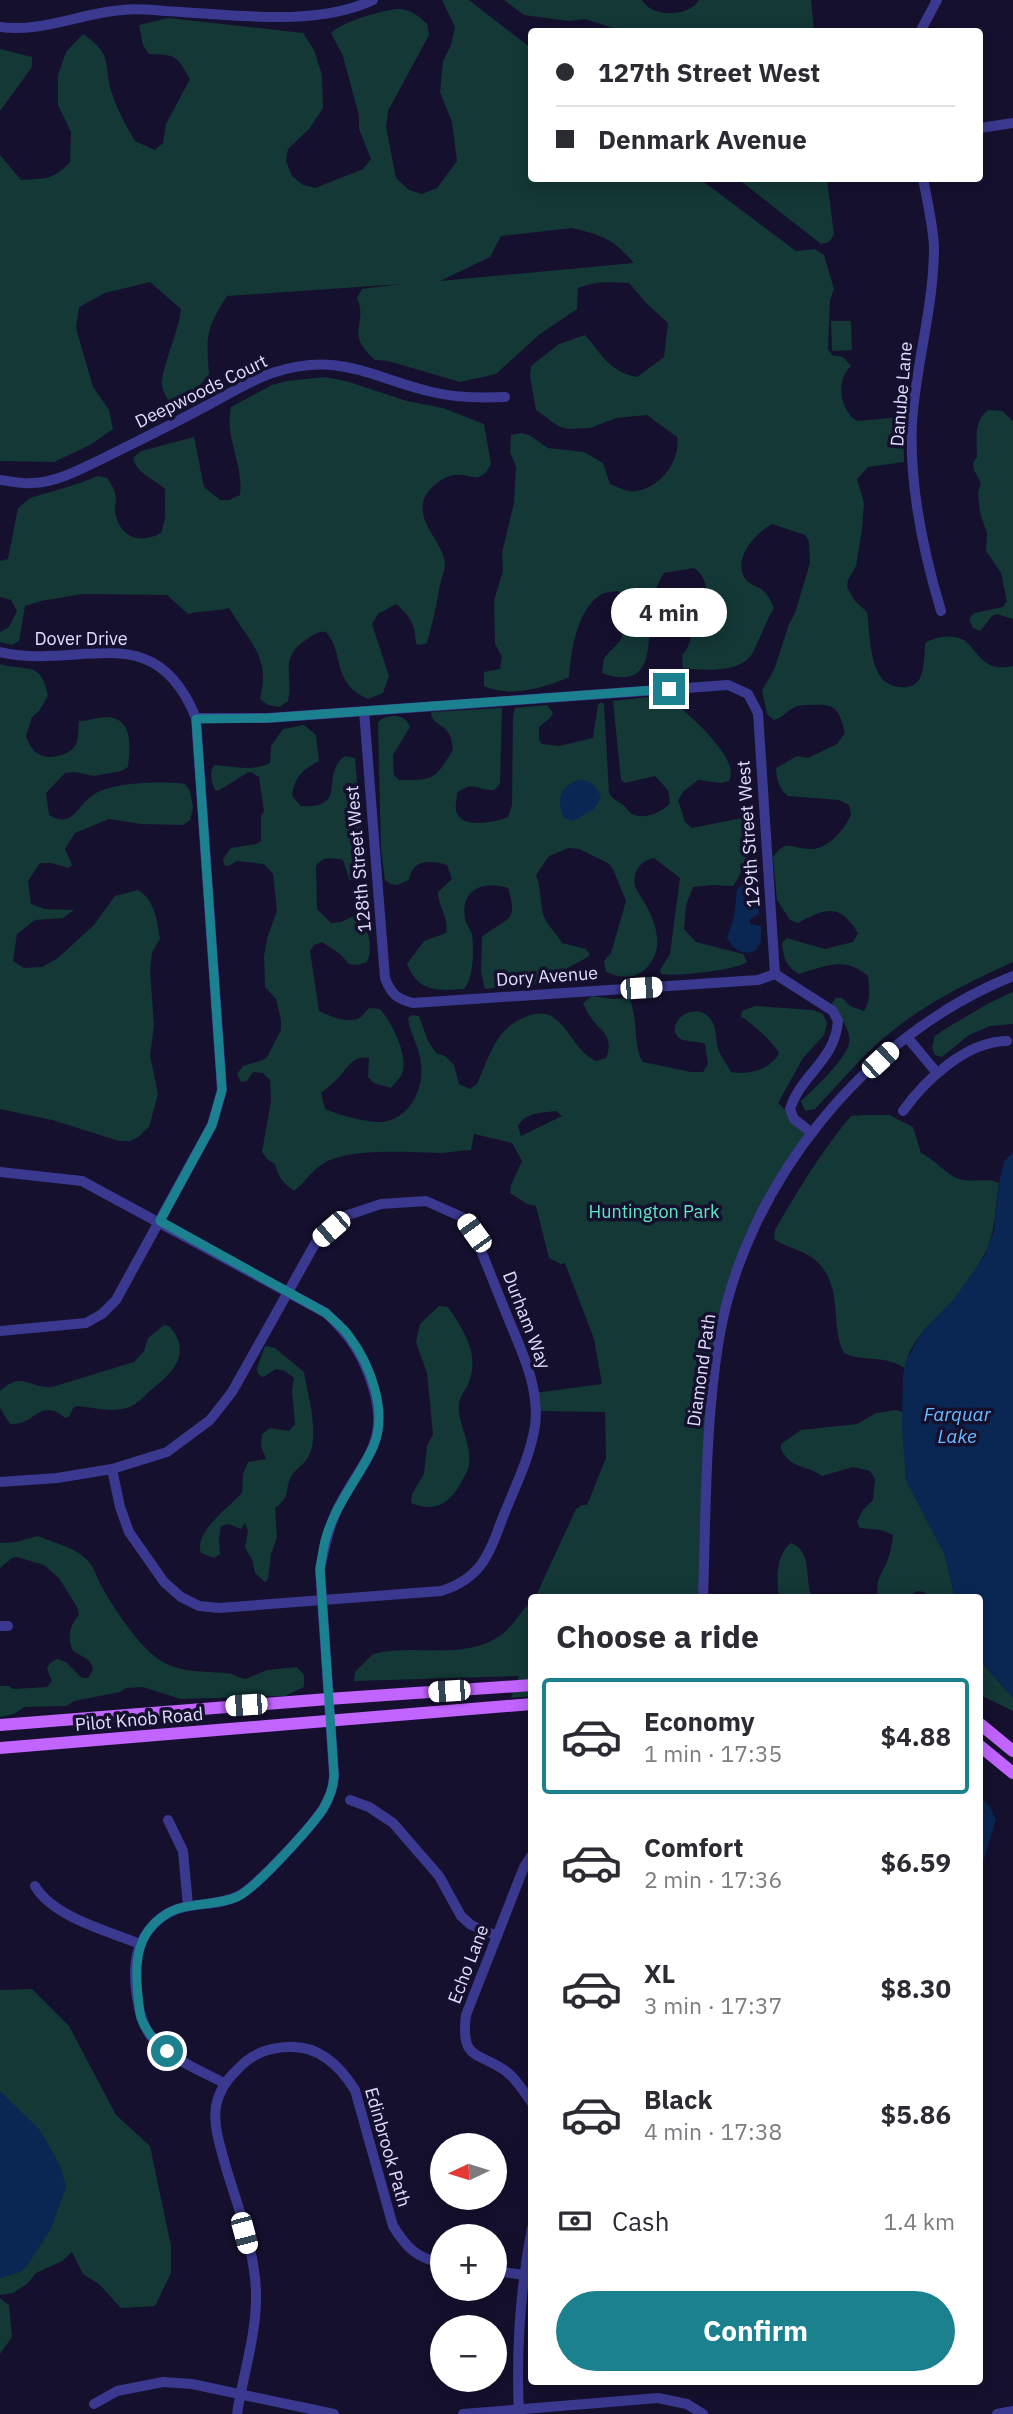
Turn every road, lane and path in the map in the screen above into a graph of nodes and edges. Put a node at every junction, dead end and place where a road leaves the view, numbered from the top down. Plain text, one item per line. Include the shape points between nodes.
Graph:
1 (373, 0) edge
2 (937, 0) edge
3 (0, 27) edge
4 (922, 28) edge
5 (1013, 123) edge
6 (983, 128) edge
7 (924, 182) edge
8 (505, 397) dead end
9 (0, 480) edge
10 (941, 611) dead end
11 (0, 652) edge
12 (364, 711) junction
13 (196, 719) junction
14 (775, 974) junction
15 (1013, 976) edge
16 (398, 999) joint
17 (907, 1037) junction
18 (1007, 1041) dead end
19 (937, 1073) junction
20 (903, 1111) dead end
21 (812, 1133) junction
22 (0, 1172) edge
23 (160, 1221) junction
24 (287, 1291) junction
25 (0, 1331) edge
26 (112, 1469) junction
27 (0, 1482) edge
28 (703, 1594) edge
29 (322, 1601) junction
30 (528, 1685) edge
31 (328, 1699) junction
32 (528, 1704) edge
33 (330, 1722) junction
34 (0, 1725) edge
35 (983, 1726) edge
36 (0, 1748) edge
37 (983, 1748) edge
38 (1013, 1751) edge
39 (1013, 1773) edge
40 (350, 1800) dead end
41 (169, 1820) dead end
42 (528, 1860) edge
43 (35, 1886) dead end
44 (188, 1906) junction
45 (497, 1936) junction
46 (140, 1944) junction
47 (224, 2083) junction
48 (528, 2098) edge
49 (430, 2260) edge
50 (507, 2272) edge
51 (527, 2275) edge
52 (240, 2394) junction
53 (94, 2404) dead end
54 (1013, 2411) edge
55 (519, 2412) edge
56 (237, 2414) edge
57 (334, 2414) edge
58 (463, 2414) edge
59 (703, 2414) edge
60 (998, 2414) edge

1 - 3 street via 326,14 282,17 125,9 37,27
2 - 4 street
5 - 6 street
7 - 10 street, Danube Lane via 934,244 933,272 912,449 921,534
8 - 9 street, Deepwoods Court via 452,396 347,366 305,365 270,374 70,474 30,483
11 - 13 street, Dover Drive via 18,656 125,652 150,660 171,674
12 - 13 street
12 - 14 street, 129th Street West via 728,685 748,694 758,713
12 - 16 street, 128th Street West via 385,978
13 - 23 street, Dover Drive via 222,1090 212,1125
14 - 16 street, Dory Avenue via 758,979 432,1002
14 - 21 street via 833,1011 838,1021 834,1044 794,1095 790,1109 794,1119
15 - 17 street, Diamond Path via 945,1011
17 - 19 street
17 - 21 street, Diamond Path via 851,1087
18 - 19 street via 981,1045
19 - 20 street
21 - 28 street, Diamond Path via 754,1230 734,1279 719,1338 711,1407
22 - 23 street via 82,1181
23 - 24 street
23 - 25 street, Dover Drive via 116,1300 102,1314 86,1323
24 - 26 street, Durham Way via 232,1392 210,1420 167,1452
24 - 29 street via 326,1313 348,1334 365,1361 379,1407 374,1445 326,1538 320,1569
24 - 29 street, Durham Way via 316,1242 345,1216 381,1204 426,1201 462,1217 474,1233 528,1368 535,1397 529,1451 489,1554 474,1575 441,1591
26 - 27 street, Durham Way
26 - 29 street, Durham Way via 129,1532 164,1582 181,1597 199,1606 219,1608
29 - 31 street
30 - 31 main road, Pilot Knob Road
31 - 33 street
31 - 34 main road, Pilot Knob Road
32 - 33 main road, Pilot Knob Road
33 - 36 main road, Pilot Knob Road
33 - 44 street via 334,1778 323,1808 249,1890 227,1901
35 - 38 main road
37 - 39 main road
40 - 45 street via 393,1823 439,1875 466,1921
41 - 44 street via 183,1851
42 - 45 street, Echo Lane
43 - 46 street via 58,1909
44 - 46 street via 159,1919
45 - 48 street, Echo Lane via 466,2015 465,2034 475,2056 505,2070
46 - 47 street via 135,1975 141,2017 153,2040
47 - 49 street, Edinbrook Path via 246,2060 270,2048 299,2046 327,2057 355,2090 393,2226 417,2256
47 - 52 street via 216,2105 216,2129 252,2259 256,2292 254,2328
50 - 51 street
51 - 55 street via 517,2344
52 - 53 street via 163,2382 117,2391
52 - 56 street
52 - 57 street
54 - 60 street
55 - 58 street
55 - 59 street via 658,2398 687,2404

